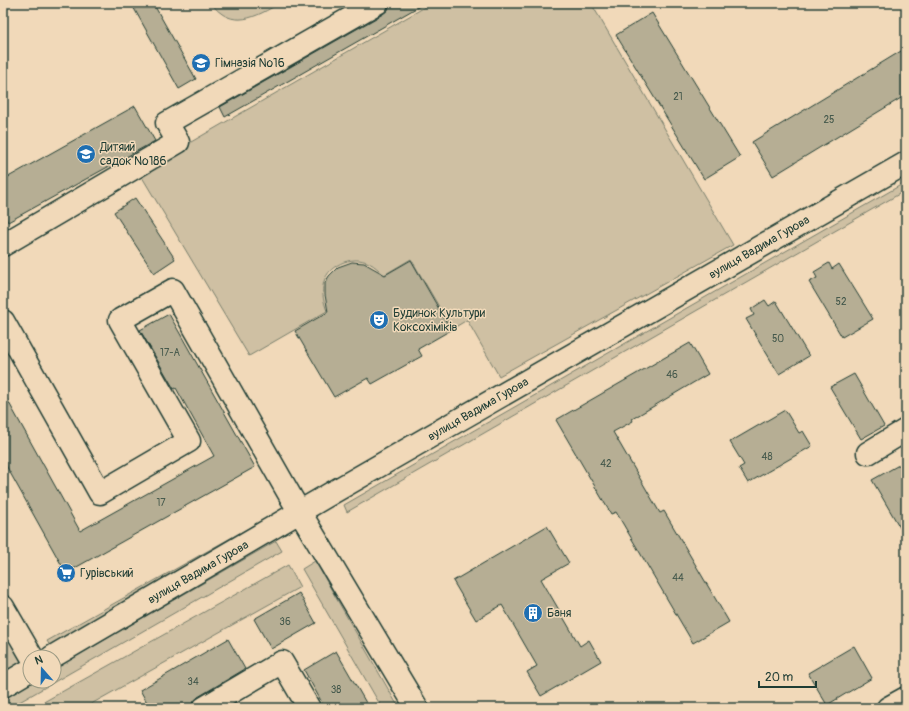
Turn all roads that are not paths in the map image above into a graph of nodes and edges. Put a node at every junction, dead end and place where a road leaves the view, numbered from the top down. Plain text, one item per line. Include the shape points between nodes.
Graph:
1 (377, 3) edge
2 (906, 163) edge
3 (3, 245) edge
4 (3, 321) edge
5 (906, 430) edge
6 (868, 453) dead end
7 (300, 512) junction
8 (3, 607) edge
9 (27, 649) edge
10 (62, 651) edge
11 (22, 675) edge
12 (3, 686) edge
13 (906, 698) edge
14 (204, 708) edge
15 (309, 708) edge
16 (417, 708) edge
17 (888, 708) edge

1 - 3 street via 167,123 178,142
2 - 7 street, вулиця Вадима Гурова
4 - 7 street via 100,493 190,441 120,320 173,290
5 - 6 street
7 - 10 street, вулиця Вадима Гурова
7 - 16 street
8 - 9 street
11 - 12 street
13 - 17 street
14 - 15 street via 282,662

